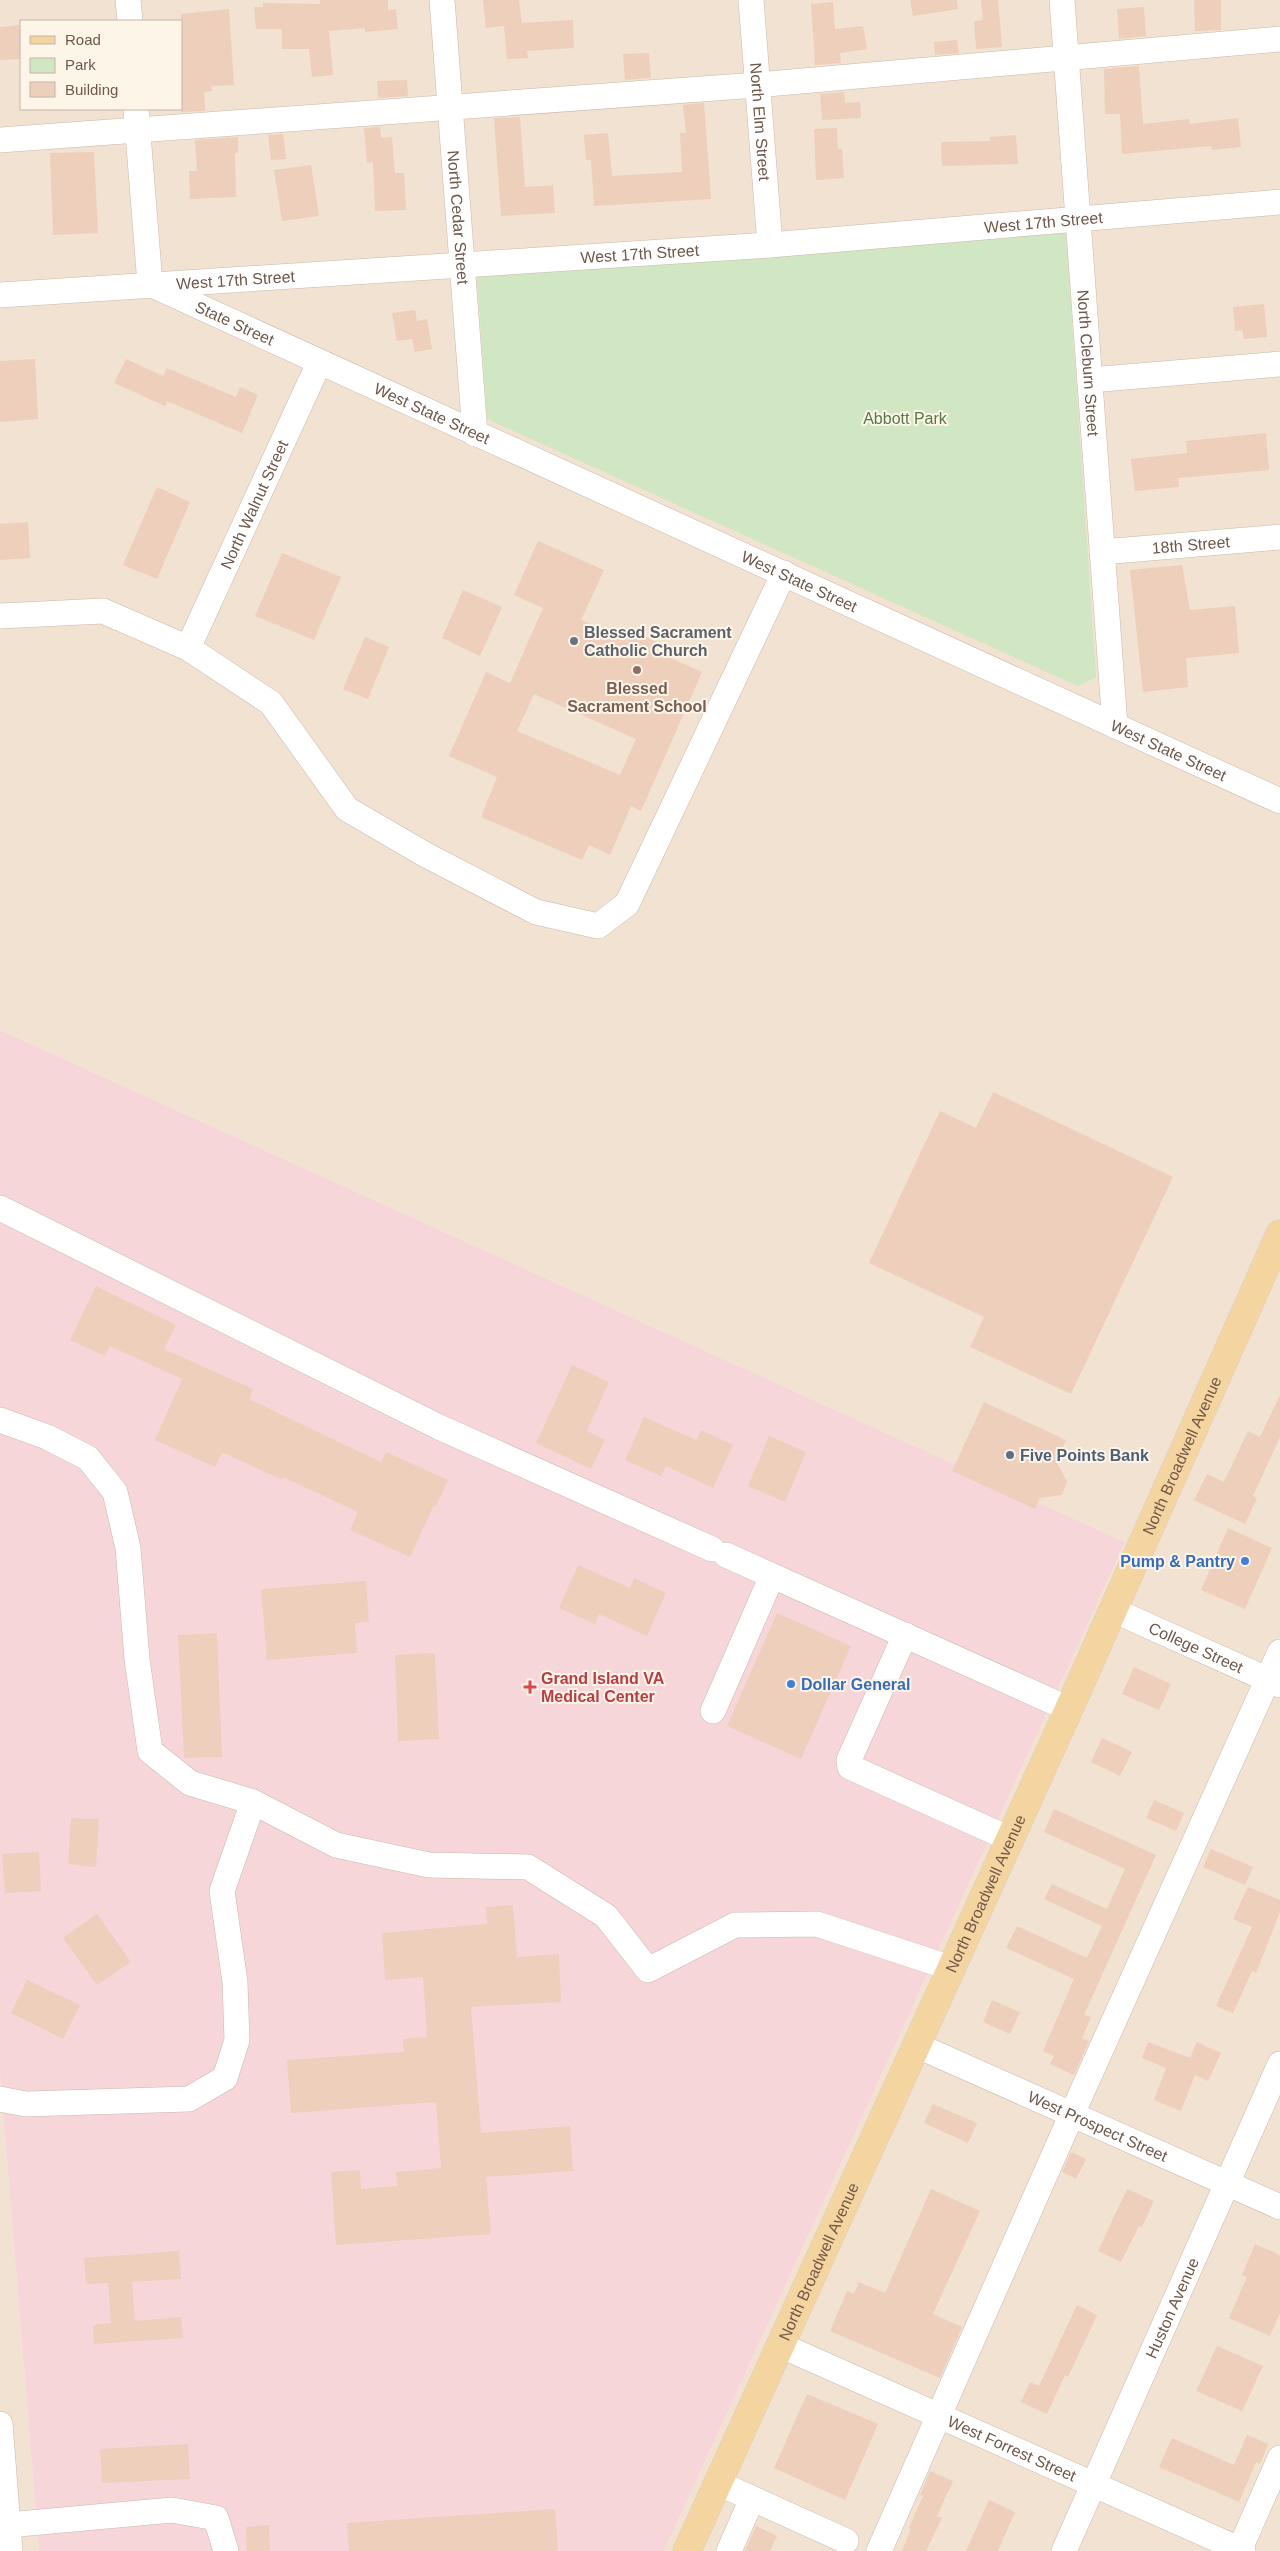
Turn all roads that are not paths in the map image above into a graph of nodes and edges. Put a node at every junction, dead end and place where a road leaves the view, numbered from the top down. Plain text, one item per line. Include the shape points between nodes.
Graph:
1 (128, 0) edge
2 (442, 0) edge
3 (750, 0) edge
4 (1062, 0) edge
5 (130, 20) edge
6 (1280, 39) edge
7 (1067, 57) junction
8 (757, 85) junction
9 (450, 108) junction
10 (137, 119) edge
11 (0, 140) edge
12 (1280, 202) edge
13 (1078, 218) junction
14 (770, 245) junction
15 (462, 264) junction
16 (150, 284) junction
17 (0, 295) edge
18 (319, 363) junction
19 (1280, 364) edge
20 (1090, 380) junction
21 (475, 434) junction
22 (1280, 537) edge
23 (1102, 552) junction
24 (784, 573) junction
25 (0, 616) edge
26 (188, 648) junction
27 (1115, 726) junction
28 (1280, 801) edge
29 (0, 1208) edge
30 (1280, 1234) edge
31 (0, 1420) edge
32 (772, 1576) junction
33 (1113, 1610) junction
34 (905, 1635) junction
35 (1280, 1652) edge
36 (1274, 1682) edge
37 (1069, 1709) junction
38 (713, 1711) dead end
39 (253, 1802) junction
40 (1010, 1840) junction
41 (951, 1968) junction
42 (916, 2045) junction
43 (1280, 2064) edge
44 (0, 2099) edge
45 (1072, 2114) junction
46 (1227, 2183) junction
47 (1280, 2207) edge
48 (780, 2345) junction
49 (939, 2416) junction
50 (0, 2424) edge
51 (1280, 2458) edge
52 (718, 2483) junction
53 (1093, 2485) junction
54 (752, 2499) junction
55 (8, 2525) junction
56 (846, 2541) dead end
57 (1240, 2550) edge
58 (10, 2551) edge
59 (226, 2551) edge
60 (687, 2551) edge
61 (729, 2551) edge
62 (880, 2551) edge
63 (1064, 2551) edge

1 - 5 street
2 - 9 street, North Cedar Street
3 - 8 street, North Elm Street
4 - 7 street, North Cleburn Street
6 - 7 street
7 - 8 street
7 - 13 street, North Cleburn Street
8 - 9 street
8 - 14 street, North Elm Street
9 - 10 street
9 - 15 street, North Cedar Street
10 - 11 street
10 - 16 street
12 - 13 street, West 17th Street
13 - 14 street, West 17th Street
13 - 20 street, North Cleburn Street
14 - 15 street, West 17th Street
15 - 16 street, West 17th Street
15 - 21 street, North Cedar Street
16 - 17 street, West 17th Street
16 - 18 street, State Street
18 - 21 street, West State Street
18 - 26 street, North Walnut Street
19 - 20 street
20 - 23 street, North Cleburn Street
21 - 24 street, West State Street
22 - 23 street, 18th Street
23 - 27 street, North Cleburn Street
24 - 26 street via 627,904 598,926 536,912 426,855 347,809 271,703
24 - 27 street, West State Street
25 - 26 street via 103,611
27 - 28 street, West State Street
29 - 32 street via 440,1428
30 - 33 main road, North Broadwell Avenue
31 - 39 street via 47,1437 88,1458 115,1492 128,1548 137,1659 150,1751 190,1783
32 - 34 street
32 - 38 street
33 - 36 street, College Street
33 - 37 main road, North Broadwell Avenue
34 - 37 street
34 - 40 street via 849,1760 850,1767
35 - 36 street
36 - 45 street
37 - 40 main road, North Broadwell Avenue
39 - 41 street via 336,1845 429,1865 528,1868 606,1916 648,1970 735,1925 817,1924
39 - 44 street via 222,1891 235,1982 238,2040 225,2078 189,2099 26,2104
40 - 41 main road, North Broadwell Avenue
41 - 42 main road, North Broadwell Avenue
42 - 45 street, West Prospect Street
42 - 48 main road, North Broadwell Avenue
43 - 46 street, Huston Avenue
45 - 46 street, West Prospect Street
45 - 49 street
46 - 47 street, West Prospect Street
46 - 53 street, Huston Avenue
48 - 49 street, West Forrest Street
48 - 52 main road, North Broadwell Avenue
49 - 53 street, West Forrest Street
49 - 62 street
50 - 55 street
51 - 57 street
52 - 54 street
52 - 60 main road, North Broadwell Avenue
53 - 57 street, West Forrest Street
53 - 63 street, Huston Avenue
54 - 56 street
54 - 61 street
55 - 58 street
55 - 59 street via 172,2510 216,2518

